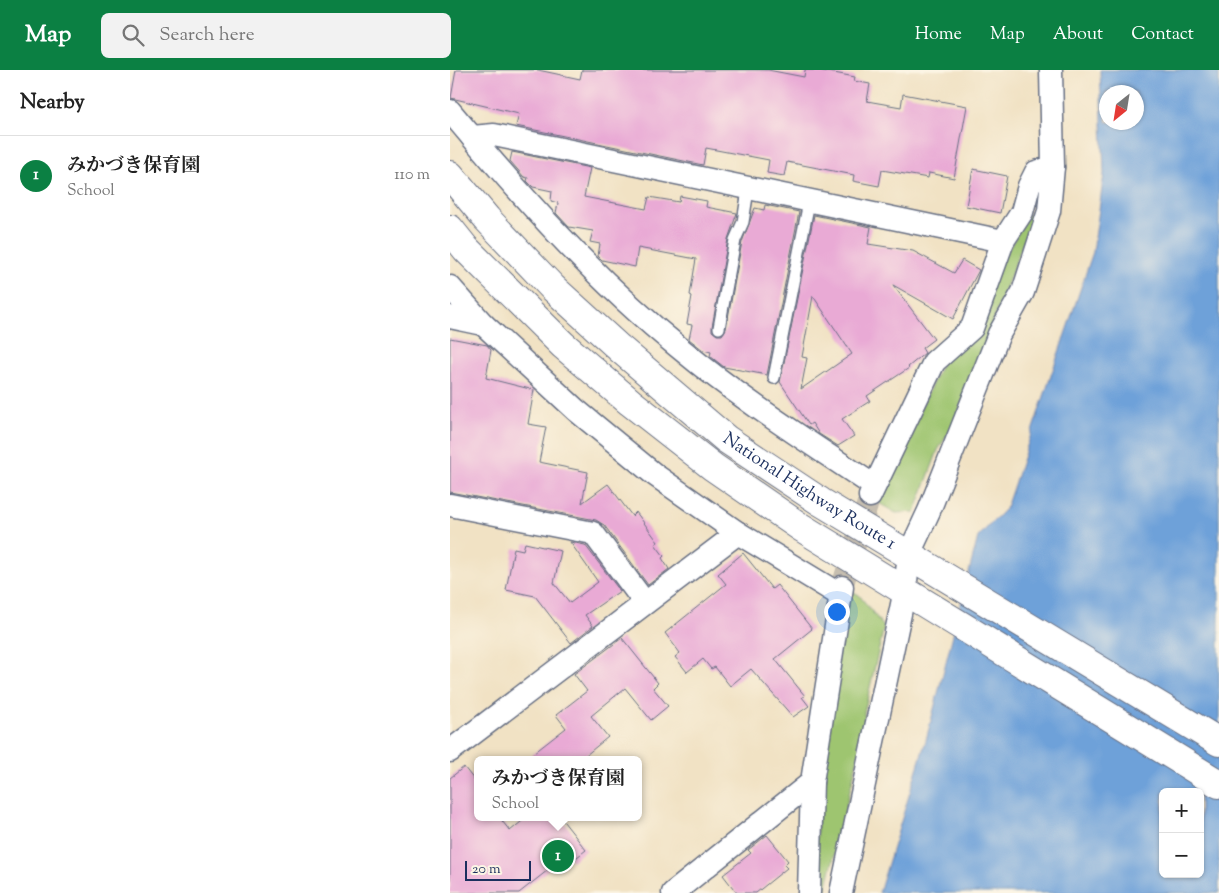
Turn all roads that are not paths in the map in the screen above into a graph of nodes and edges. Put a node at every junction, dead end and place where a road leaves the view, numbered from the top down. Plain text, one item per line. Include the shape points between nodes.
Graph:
1 (1052, 70) edge
2 (450, 111) edge
3 (472, 137) junction
4 (1053, 167) junction
5 (450, 175) edge
6 (748, 190) junction
7 (809, 202) junction
8 (450, 229) edge
9 (1003, 241) junction
10 (450, 286) edge
11 (450, 317) edge
12 (483, 324) junction
13 (719, 328) dead end
14 (774, 378) dead end
15 (450, 505) edge
16 (738, 533) junction
17 (908, 554) junction
18 (905, 590) junction
19 (646, 603) junction
20 (1219, 742) edge
21 (450, 751) edge
22 (812, 782) junction
23 (1219, 784) edge
24 (673, 893) edge
25 (809, 893) edge
26 (840, 893) edge

1 - 4 street
2 - 3 street
3 - 6 street via 494,135
3 - 9 street via 548,225 615,292 681,350 872,491 934,362 972,328
4 - 9 street via 1036,172 1022,212
4 - 17 street via 1049,211 1023,292 999,334 929,511
5 - 17 highway, National Highway Route 1 via 552,287 726,439 821,502
6 - 7 street
6 - 13 lane
7 - 9 street
7 - 14 lane
8 - 18 highway, National Highway Route 1 via 563,345 637,408 799,526
10 - 12 street
11 - 12 street
12 - 16 street via 576,410 655,476
15 - 19 street via 594,533
16 - 19 street
16 - 22 street via 841,591
17 - 18 street
17 - 20 highway, National Highway Route 1
18 - 23 highway, National Highway Route 1
18 - 26 street
19 - 21 street
22 - 24 street
22 - 25 street

